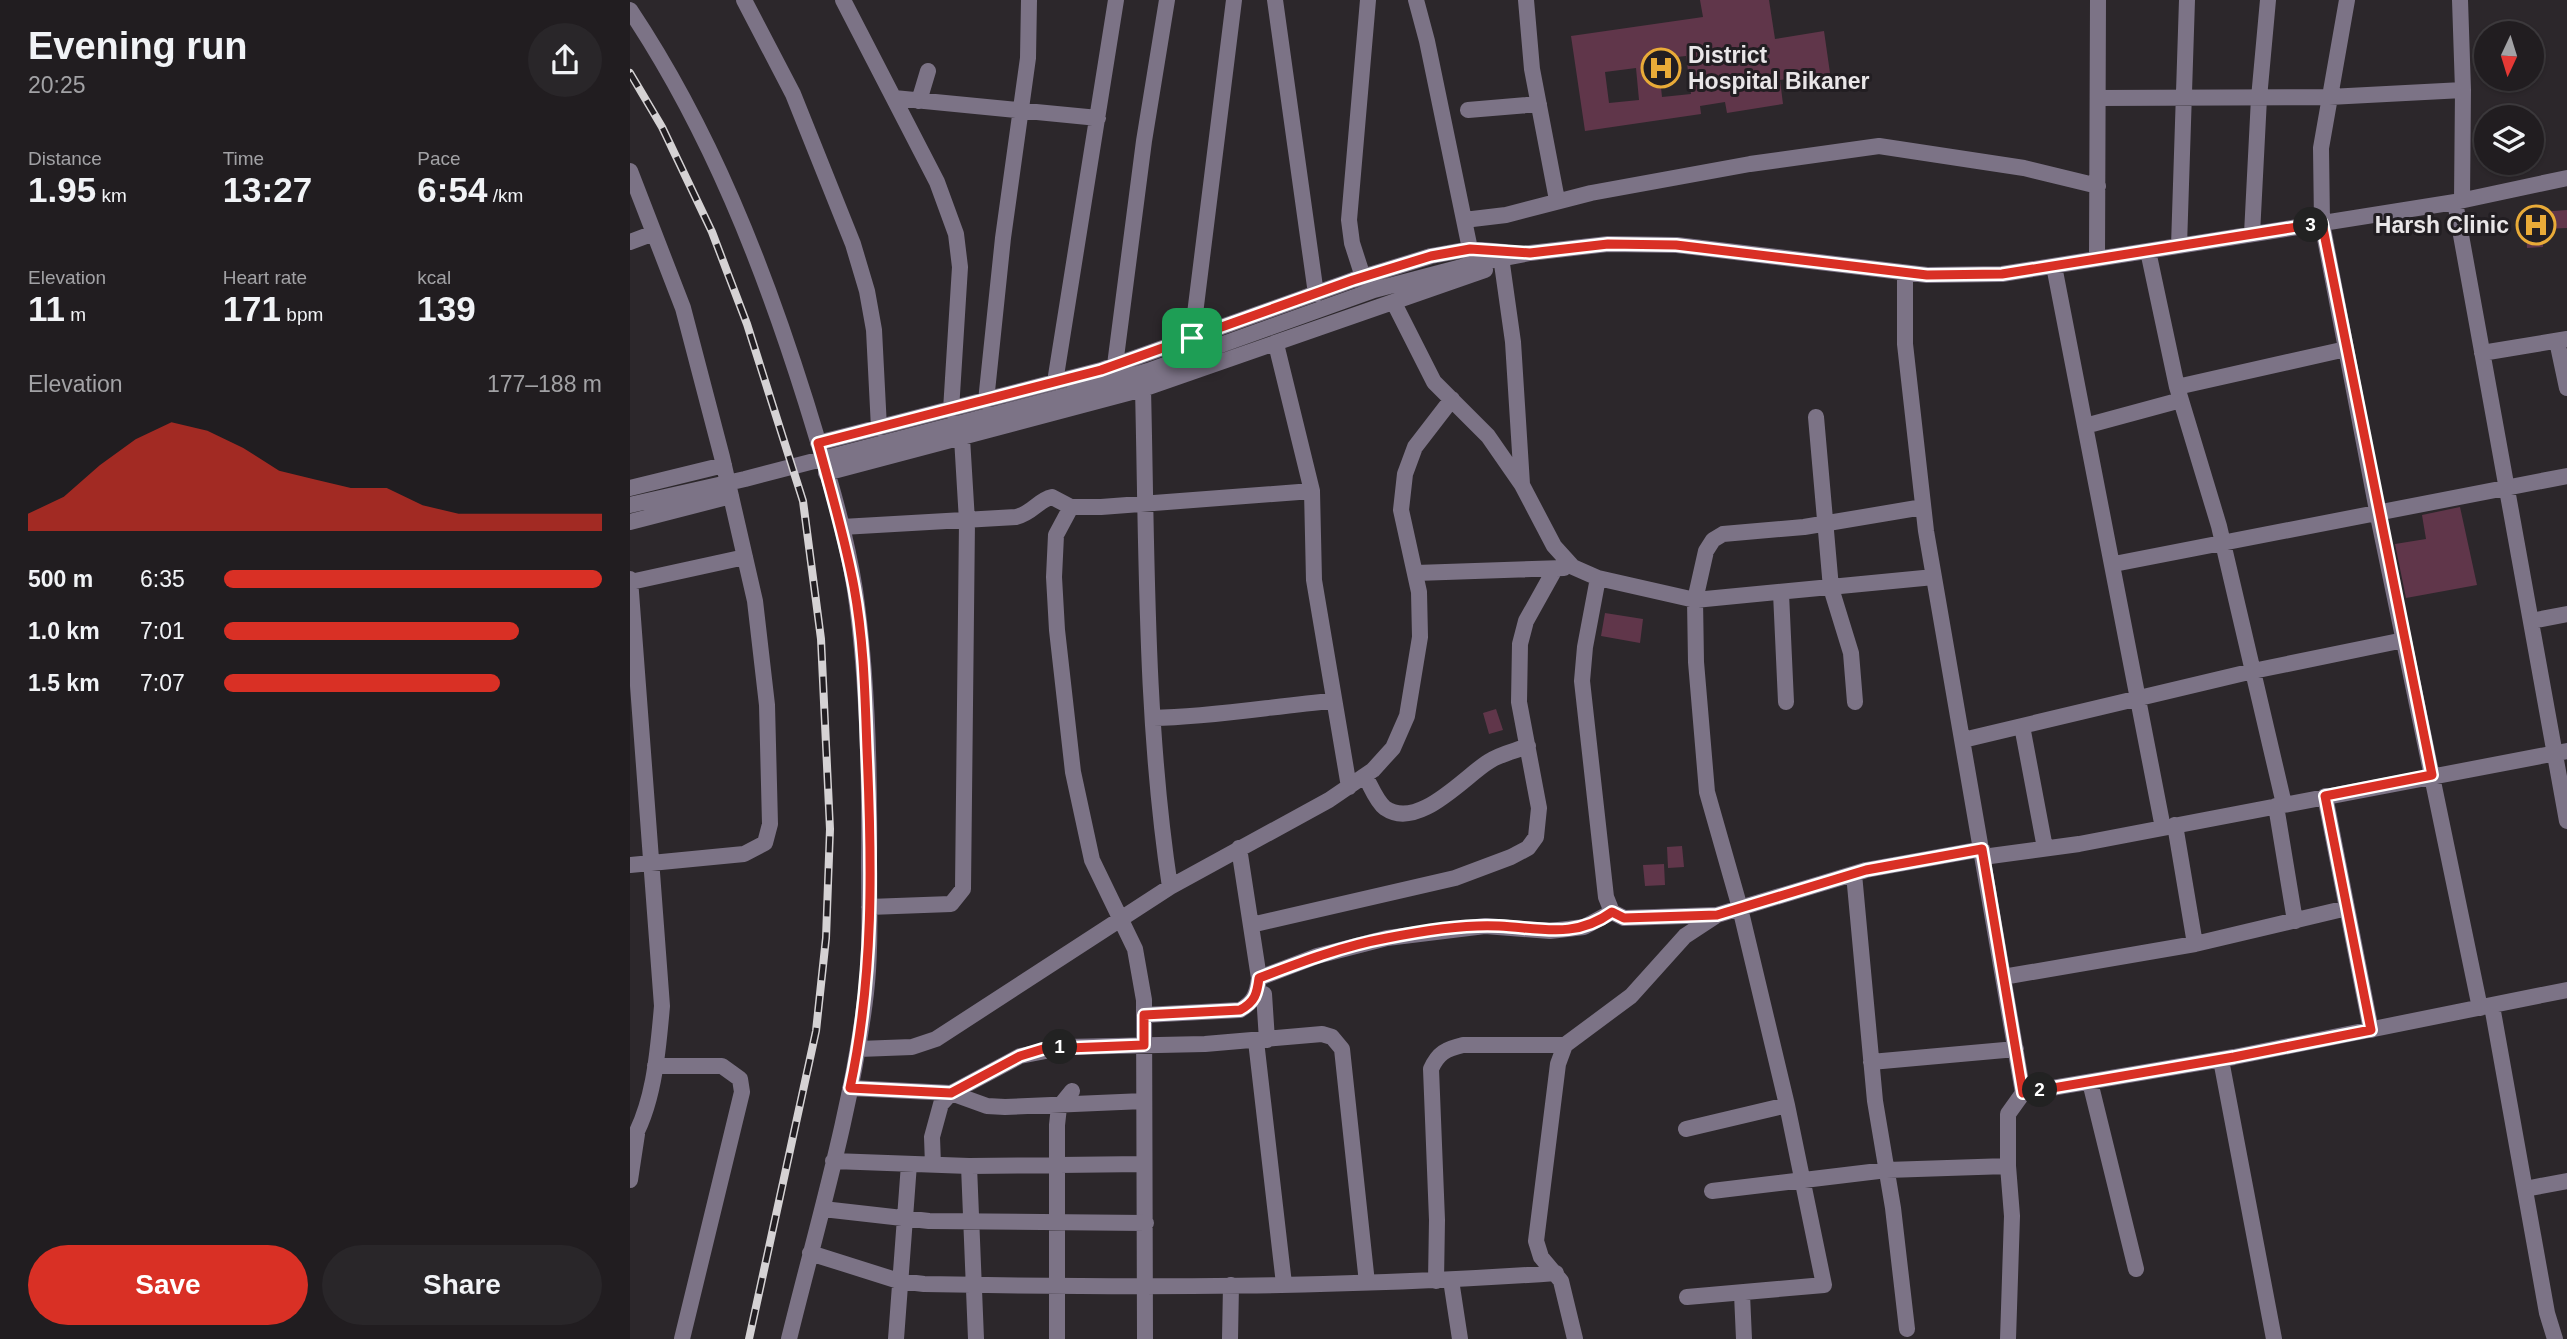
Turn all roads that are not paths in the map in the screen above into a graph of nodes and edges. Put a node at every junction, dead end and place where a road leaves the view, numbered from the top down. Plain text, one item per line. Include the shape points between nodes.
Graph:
1 (744, 0) edge
2 (844, 0) edge
3 (1029, 0) edge
4 (1116, 0) edge
5 (1167, 0) edge
6 (1234, 0) edge
7 (1275, 0) edge
8 (1368, 0) edge
9 (1416, 0) edge
10 (1526, 0) edge
11 (2098, 0) edge
12 (2187, 0) edge
13 (2268, 0) edge
14 (2347, 0) edge
15 (2460, 0) edge
16 (630, 10) edge
17 (928, 71) dead end
18 (2462, 90) junction
19 (2329, 97) junction
20 (894, 98) junction
21 (2098, 98) junction
22 (2259, 98) junction
23 (2186, 100) junction
24 (919, 101) junction
25 (1539, 104) junction
26 (1022, 110) junction
27 (1468, 110) dead end
28 (1098, 118) junction
29 (630, 171) edge
30 (2567, 178) edge
31 (2098, 186) junction
32 (1557, 200) junction
33 (2458, 201) junction
34 (1464, 220) junction
35 (2322, 223) junction
36 (654, 233) junction
37 (2252, 234) junction
38 (630, 242) edge
39 (2179, 246) junction
40 (1470, 249) junction
41 (2148, 251) junction
42 (1530, 253) junction
43 (2097, 259) junction
44 (1502, 264) junction
45 (2054, 266) junction
46 (1905, 272) junction
47 (1369, 284) junction
48 (1316, 293) junction
49 (1394, 303) junction
50 (1192, 338) junction
51 (2562, 340) edge
52 (1276, 344) junction
53 (2346, 349) junction
54 (2482, 353) junction
55 (1115, 365) junction
56 (1055, 382) junction
57 (2567, 388) edge
58 (1143, 389) junction
59 (2179, 394) junction
60 (1452, 399) junction
61 (986, 401) junction
62 (951, 410) junction
63 (1816, 417) dead end
64 (2085, 426) junction
65 (879, 428) junction
66 (962, 438) junction
67 (818, 443) junction
68 (724, 465) junction
69 (826, 473) junction
70 (2567, 476) edge
71 (1522, 485) junction
72 (630, 488) edge
73 (2507, 488) junction
74 (1312, 491) junction
75 (731, 496) junction
76 (1144, 503) junction
77 (630, 505) edge
78 (1071, 507) junction
79 (1923, 507) junction
80 (2378, 512) junction
81 (967, 521) junction
82 (630, 522) edge
83 (1824, 524) junction
84 (842, 527) junction
85 (2223, 541) junction
86 (745, 557) junction
87 (2114, 564) junction
88 (1573, 567) junction
89 (1556, 569) junction
90 (1416, 573) junction
91 (1934, 577) junction
92 (1598, 578) junction
93 (630, 580) edge
94 (1831, 588) junction
95 (1781, 593) junction
96 (1695, 600) junction
97 (2567, 614) edge
98 (2531, 621) junction
99 (2404, 640) junction
100 (2253, 671) junction
101 (2140, 698) junction
102 (1333, 701) junction
103 (1786, 702) dead end
104 (1856, 702) dead end
105 (1153, 718) junction
106 (2022, 726) junction
107 (1963, 740) junction
108 (1528, 746) junction
109 (2561, 752) edge
110 (2432, 775) junction
111 (1365, 776) junction
112 (1349, 787) junction
113 (2325, 796) junction
114 (2280, 805) junction
115 (2567, 821) edge
116 (2169, 826) junction
117 (1239, 848) junction
118 (2045, 848) junction
119 (1982, 853) junction
120 (653, 863) junction
121 (630, 865) edge
122 (1854, 874) junction
123 (1170, 887) junction
124 (869, 907) junction
125 (1740, 908) junction
126 (2347, 908) junction
127 (1612, 912) junction
128 (1717, 915) junction
129 (1122, 919) junction
130 (2295, 921) junction
131 (1251, 925) junction
132 (2195, 944) junction
133 (2003, 977) junction
134 (1261, 986) junction
135 (2567, 990) edge
136 (2486, 1007) junction
137 (1144, 1015) junction
138 (2371, 1030) junction
139 (1261, 1040) junction
140 (1144, 1045) junction
141 (1565, 1045) junction
142 (859, 1049) junction
143 (2016, 1049) junction
144 (2221, 1059) junction
145 (1871, 1062) junction
146 (655, 1066) junction
147 (2090, 1082) junction
148 (850, 1088) junction
149 (1072, 1091) dead end
150 (951, 1093) junction
151 (2023, 1093) junction
152 (1144, 1101) junction
153 (1787, 1104) junction
154 (1060, 1105) junction
155 (1686, 1129) dead end
156 (634, 1139) edge
157 (833, 1161) junction
158 (909, 1164) junction
159 (1144, 1164) junction
160 (933, 1165) junction
161 (1056, 1165) junction
162 (969, 1166) junction
163 (2008, 1166) junction
164 (1887, 1170) junction
165 (630, 1180) edge
166 (1801, 1180) junction
167 (2567, 1181) edge
168 (2525, 1189) junction
169 (1712, 1191) dead end
170 (822, 1209) junction
171 (904, 1220) junction
172 (973, 1223) junction
173 (1056, 1223) junction
174 (1146, 1223) junction
175 (810, 1253) junction
176 (2136, 1269) dead end
177 (1556, 1273) junction
178 (898, 1281) junction
179 (1443, 1281) junction
180 (1367, 1283) junction
181 (1284, 1284) junction
182 (975, 1285) junction
183 (1231, 1285) junction
184 (1058, 1286) junction
185 (1145, 1286) junction
186 (1742, 1294) junction
187 (1687, 1297) dead end
188 (1907, 1329) dead end
189 (682, 1339) edge
190 (789, 1339) edge
191 (896, 1339) edge
192 (976, 1339) edge
193 (1057, 1339) edge
194 (1145, 1339) edge
195 (1230, 1339) edge
196 (1460, 1339) edge
197 (1575, 1339) edge
198 (1744, 1339) edge
199 (2008, 1339) edge
200 (2274, 1339) edge
201 (2555, 1339) edge

1 - 65 street via 793,94 867,291 874,330
2 - 20 street
3 - 26 street
4 - 28 street
5 - 55 street
6 - 50 street
7 - 48 street
8 - 47 street via 1349,220 1352,243
9 - 34 street
10 - 25 street
11 - 21 street
12 - 23 street
13 - 22 street
14 - 19 street
15 - 18 street
16 - 67 street via 667,66 721,172 786,339
17 - 24 street
18 - 19 street
18 - 33 street
19 - 22 street
19 - 35 street via 2320,160
20 - 24 street
20 - 62 street via 937,183 956,234 960,267
21 - 23 street
21 - 31 street
22 - 23 street
22 - 37 street
23 - 39 street
24 - 26 street
25 - 27 street
25 - 32 street
26 - 28 street
26 - 61 street
28 - 56 street
29 - 36 street
30 - 33 street
31 - 32 street via 2024,168 1880,146 1750,164
31 - 43 street
32 - 34 street via 1527,211
33 - 35 street
33 - 54 street
34 - 40 street
35 - 37 street
35 - 53 street
36 - 38 street
36 - 68 street via 682,308
37 - 39 street
39 - 41 street
40 - 42 street
40 - 47 street via 1431,256
41 - 43 street
41 - 59 street
42 - 44 street
42 - 46 street via 1608,244 1676,245
42 - 47 street
43 - 45 street
44 - 49 street
44 - 71 street via 1513,342
45 - 46 street via 2002,274
45 - 64 street
46 - 79 street via 1905,344
47 - 48 street
47 - 77 street via 1148,370 1069,395
48 - 50 street
49 - 52 street
49 - 60 street via 1424,368
50 - 55 street
51 - 54 street
51 - 57 street
52 - 58 street
52 - 74 street
53 - 59 street
53 - 80 street
54 - 73 street
55 - 56 street
56 - 61 street
58 - 66 street
58 - 76 street
59 - 64 street
59 - 85 street
60 - 71 street via 1488,436
60 - 90 street via 1426,429 1405,474 1401,510
61 - 62 street
62 - 65 street
63 - 83 street
64 - 87 street
65 - 67 street
66 - 69 street
66 - 81 street
67 - 69 street
68 - 72 street
68 - 75 street
69 - 84 street
70 - 73 street
71 - 88 street via 1554,547
73 - 80 street
73 - 98 street
74 - 76 street
74 - 102 street via 1314,580
75 - 82 street
75 - 86 street
76 - 78 street
76 - 105 street
78 - 81 street via 1052,497 1027,514
78 - 129 street via 1056,535 1054,577 1073,772 1092,860
79 - 83 street
79 - 91 street
80 - 85 street
80 - 99 street
81 - 84 street
81 - 124 street via 963,889 951,904
83 - 94 street
83 - 96 street via 1723,534 1706,551
84 - 124 street via 855,589 863,667
85 - 87 street
85 - 100 street
86 - 93 street
86 - 120 street via 767,705 769,835 759,849 744,854
87 - 101 street
88 - 89 street
88 - 92 street
89 - 90 street
89 - 108 street via 1527,621 1520,644 1519,702
90 - 111 street via 1420,637 1407,716 1393,748
91 - 94 street
91 - 107 street
92 - 96 street
92 - 127 street via 1582,681 1604,881
93 - 120 street
94 - 95 street
94 - 104 street via 1851,653
95 - 96 street
95 - 103 street
96 - 125 street via 1707,792
97 - 98 street
98 - 109 street
99 - 100 street
99 - 110 street
100 - 101 street
100 - 114 street
101 - 106 street
101 - 116 street
102 - 105 street via 1208,717
102 - 112 street
105 - 123 street
106 - 107 street
106 - 118 street
107 - 119 street
108 - 111 street via 1489,761 1443,798 1408,812 1384,807
108 - 131 street via 1539,808 1536,837 1528,848 1455,878
109 - 110 street
109 - 115 street
110 - 113 street
110 - 136 street
111 - 112 street
112 - 117 street
113 - 114 street
113 - 126 street
114 - 116 street
114 - 130 street
116 - 118 street
116 - 132 street
117 - 123 street
117 - 131 street
118 - 119 street
119 - 122 street
119 - 133 street
120 - 121 street
120 - 146 street via 662,1006
122 - 125 street
122 - 145 street
123 - 129 street
124 - 142 street via 867,988
125 - 128 street
125 - 153 street
126 - 130 street
126 - 138 street
127 - 128 street via 1624,918
127 - 134 street via 1584,927 1550,931 1485,926 1387,938 1317,956
128 - 141 street via 1685,936 1631,996
129 - 137 street via 1135,949
129 - 142 street via 936,1039 912,1047
130 - 132 street
131 - 134 street
132 - 133 street
133 - 143 street
134 - 137 street via 1251,1004 1240,1010
134 - 139 street
135 - 136 street
136 - 138 street
136 - 168 street
137 - 140 street
138 - 144 street
139 - 140 street
139 - 180 street via 1322,1034 1332,1037 1342,1049
139 - 181 street
140 - 150 street via 1043,1049 1020,1056
140 - 152 street
141 - 177 street via 1558,1064 1536,1231 1537,1248
141 - 179 street via 1463,1045 1436,1056 1431,1069
142 - 148 street
143 - 145 street
143 - 151 street
144 - 147 street
144 - 200 street
145 - 164 street
146 - 156 street
146 - 189 street via 722,1066 740,1079 742,1093
147 - 151 street
147 - 176 street
148 - 150 street
148 - 157 street
149 - 154 street
150 - 154 street via 987,1106
150 - 160 street via 936,1120
151 - 163 street via 2008,1114
152 - 154 street
152 - 159 street
153 - 155 street
153 - 166 street
154 - 161 street
156 - 165 street
157 - 158 street
157 - 170 street
158 - 160 street
158 - 171 street
159 - 161 street
159 - 174 street
160 - 162 street
161 - 162 street
161 - 173 street
162 - 172 street
163 - 164 street
163 - 199 street via 2012,1216
164 - 166 street
164 - 188 street
166 - 169 street
166 - 186 street via 1824,1285
167 - 168 street
168 - 201 street
170 - 171 street
170 - 175 street
171 - 172 street
171 - 178 street
172 - 173 street
172 - 182 street
173 - 174 street
173 - 184 street
174 - 185 street
175 - 178 street
175 - 190 street
177 - 179 street
177 - 197 street
178 - 182 street
178 - 191 street
179 - 180 street
179 - 196 street
180 - 181 street
181 - 183 street
182 - 184 street
182 - 192 street
183 - 185 street
183 - 195 street
184 - 185 street
184 - 193 street
185 - 194 street
186 - 187 street
186 - 198 street

